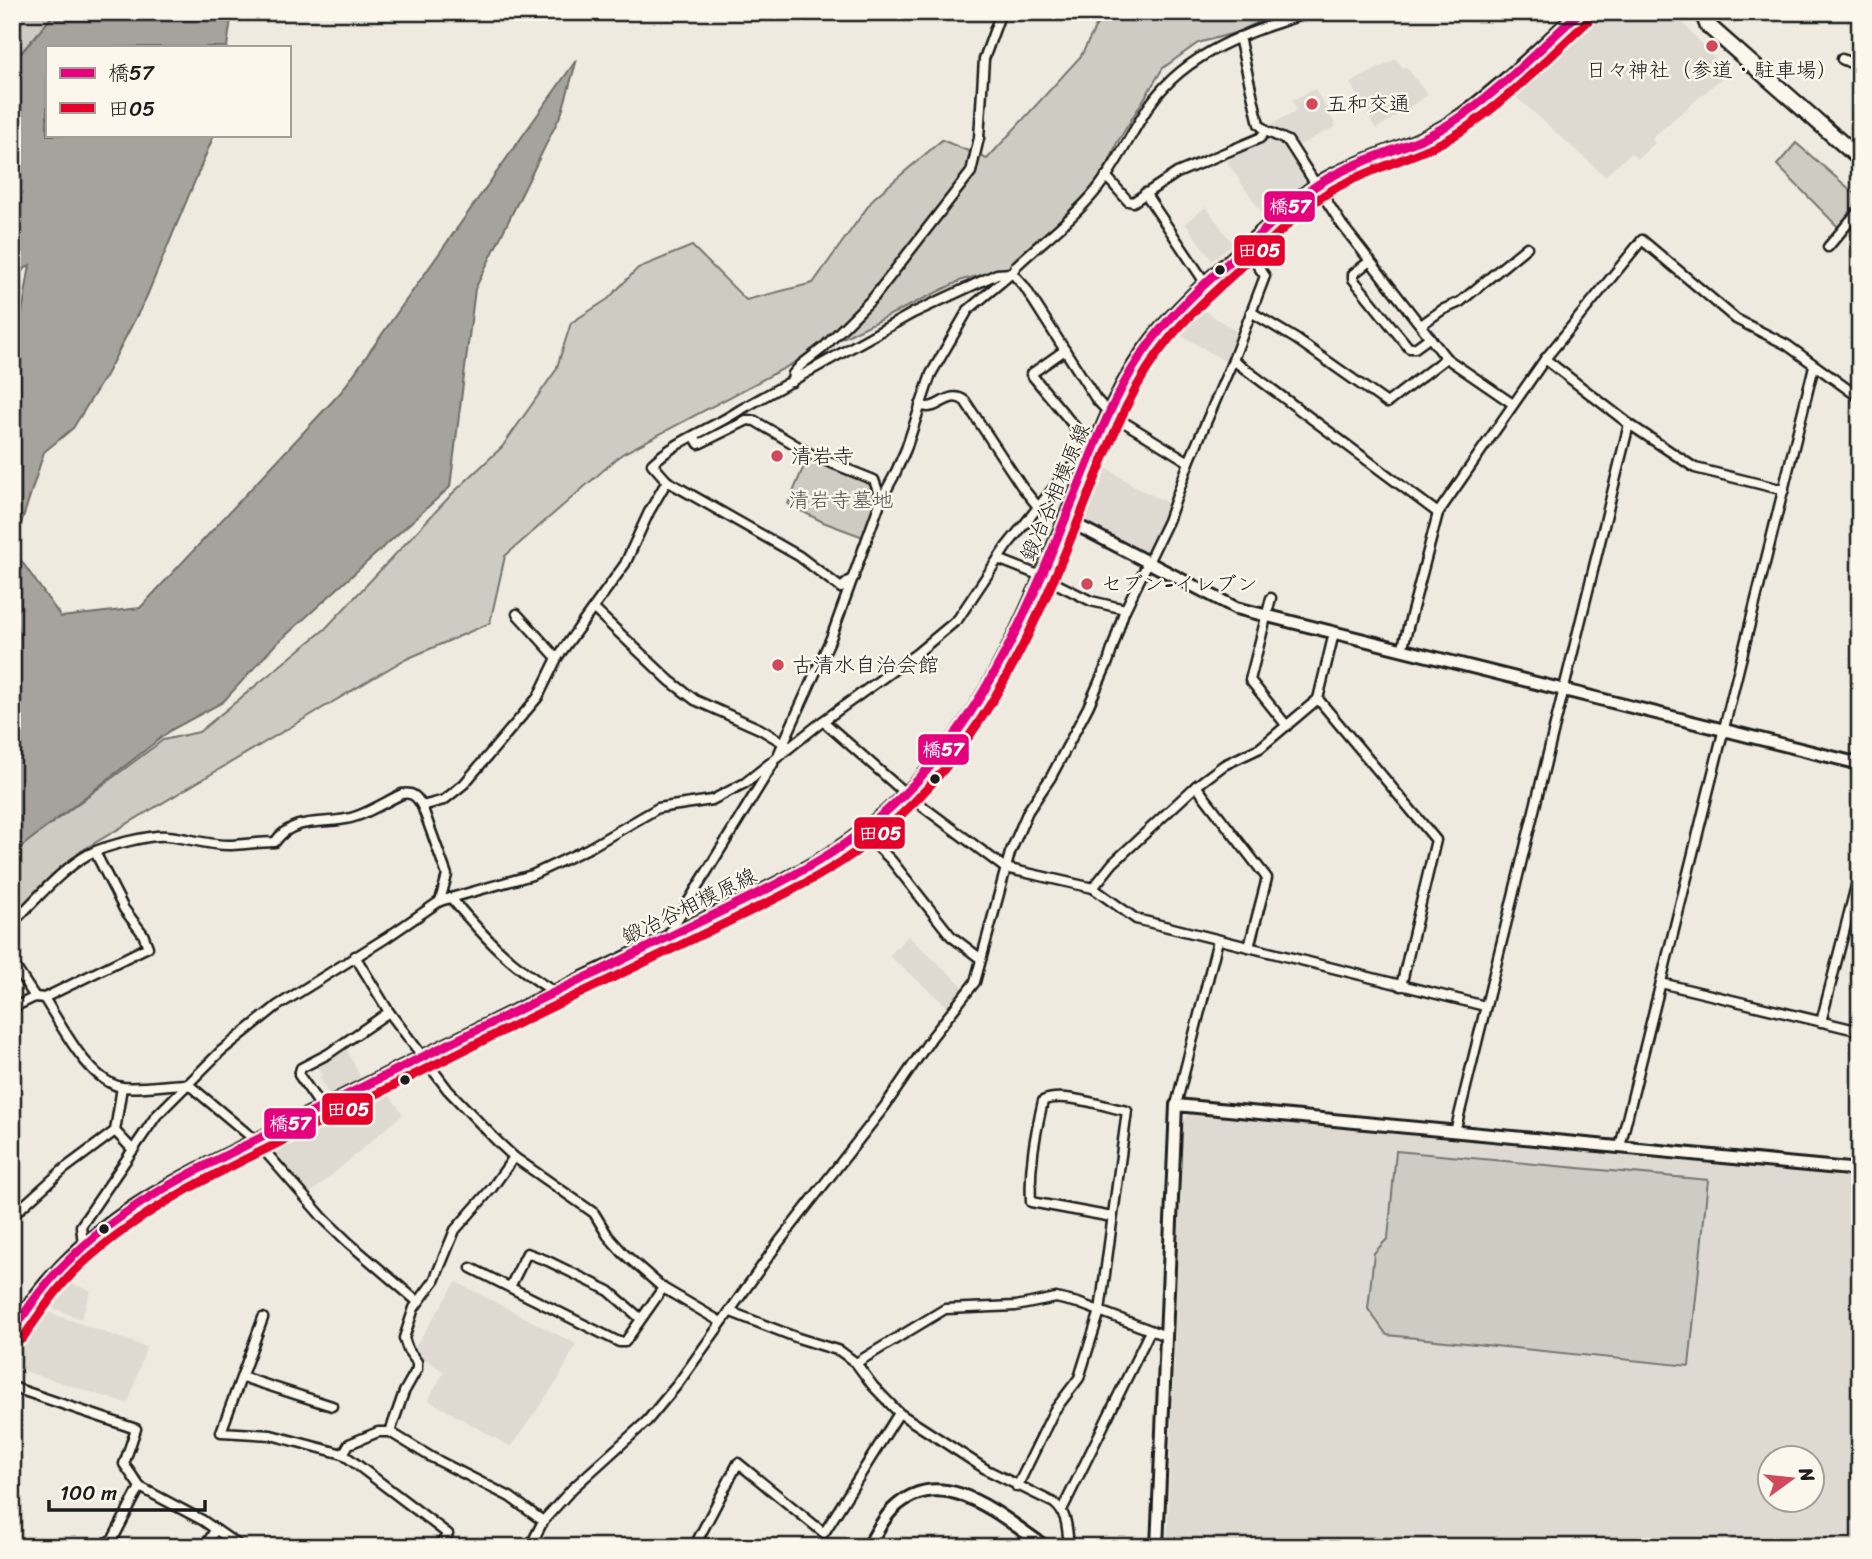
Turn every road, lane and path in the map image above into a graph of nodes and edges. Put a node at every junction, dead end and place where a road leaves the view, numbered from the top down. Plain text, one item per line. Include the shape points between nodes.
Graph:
1 (1001, 12) edge
2 (1311, 12) edge
3 (1580, 12) edge
4 (1700, 12) edge
5 (1239, 37) junction
6 (1842, 59) dead end
7 (1860, 67) edge
8 (1825, 130) junction
9 (1266, 131) junction
10 (1860, 155) edge
11 (1860, 163) edge
12 (1106, 176) junction
13 (1317, 185) junction
14 (1145, 193) junction
15 (1860, 209) edge
16 (1527, 247) dead end
17 (1828, 247) dead end
18 (1245, 248) junction
19 (1370, 261) junction
20 (1012, 272) junction
21 (1206, 284) junction
22 (1251, 312) junction
23 (1421, 324) junction
24 (1430, 337) junction
25 (1065, 350) junction
26 (1446, 358) junction
27 (1545, 359) junction
28 (1233, 360) junction
29 (1814, 366) junction
30 (792, 382) junction
31 (1860, 398) edge
32 (1513, 404) junction
33 (920, 405) junction
34 (1109, 413) junction
35 (1629, 424) junction
36 (694, 436) junction
37 (1091, 456) junction
38 (1188, 462) junction
39 (667, 481) junction
40 (1784, 489) junction
41 (881, 500) junction
42 (1039, 508) junction
43 (1437, 513) junction
44 (1065, 519) junction
45 (998, 559) junction
46 (1148, 563) junction
47 (1041, 576) junction
48 (855, 577) junction
49 (1271, 598) dead end
50 (594, 609) junction
51 (1125, 609) junction
52 (517, 614) dead end
53 (1266, 617) junction
54 (1334, 634) junction
55 (1402, 650) junction
56 (557, 658) junction
57 (1563, 690) junction
58 (1318, 699) junction
59 (823, 721) junction
60 (1287, 726) junction
61 (1725, 730) junction
62 (787, 746) junction
63 (775, 760) junction
64 (1860, 764) edge
65 (1196, 786) junction
66 (906, 794) junction
67 (422, 806) junction
68 (863, 832) junction
69 (95, 852) junction
70 (1005, 868) junction
71 (1860, 870) edge
72 (1093, 888) junction
73 (451, 898) junction
74 (440, 901) junction
75 (12, 923) edge
76 (1218, 940) junction
77 (665, 941) junction
78 (1249, 947) junction
79 (355, 956) junction
80 (981, 959) junction
81 (12, 962) edge
82 (1661, 983) junction
83 (1401, 986) junction
84 (556, 993) junction
85 (39, 998) junction
86 (1485, 1006) junction
87 (12, 1008) edge
88 (389, 1012) junction
89 (1821, 1022) junction
90 (1860, 1031) edge
91 (425, 1058) junction
92 (188, 1084) junction
93 (122, 1087) junction
94 (1175, 1105) junction
95 (322, 1108) junction
96 (115, 1131) junction
97 (1454, 1132) junction
98 (256, 1141) junction
99 (1620, 1147) junction
100 (132, 1150) junction
101 (514, 1157) junction
102 (1860, 1170) edge
103 (12, 1216) edge
104 (1112, 1217) junction
105 (83, 1244) junction
106 (471, 1268) dead end
107 (509, 1287) junction
108 (663, 1288) junction
109 (418, 1302) junction
110 (1100, 1311) junction
111 (731, 1312) junction
112 (263, 1318) dead end
113 (640, 1318) junction
114 (721, 1322) junction
115 (1150, 1331) junction
116 (12, 1332) edge
117 (1166, 1336) junction
118 (856, 1363) junction
119 (242, 1377) junction
120 (12, 1387) edge
121 (332, 1406) dead end
122 (899, 1413) junction
123 (390, 1432) junction
124 (343, 1454) junction
125 (140, 1487) junction
126 (1017, 1487) junction
127 (1062, 1510) junction
128 (543, 1521) junction
129 (215, 1530) junction
130 (98, 1547) edge
131 (205, 1547) edge
132 (240, 1547) edge
133 (439, 1547) edge
134 (530, 1547) edge
135 (694, 1547) edge
136 (868, 1547) edge
137 (1046, 1547) edge
138 (1069, 1547) edge
139 (1157, 1547) edge

1 - 30 street via 984,59 979,138 971,172 881,288 801,365
2 - 5 street
3 - 13 main road, 鍛冶谷相模原線 via 1452,122
4 - 8 street
5 - 9 street via 1259,124
5 - 12 street via 1201,56 1165,86
6 - 7 street
8 - 10 street
8 - 11 street
9 - 13 street via 1288,141
9 - 14 street
12 - 14 street via 1128,201
12 - 20 street via 1094,194
13 - 18 main road, 鍛冶谷相模原線
13 - 19 street
14 - 21 street
15 - 17 street
16 - 23 street via 1460,302
18 - 21 main road, 鍛冶谷相模原線
18 - 22 street via 1265,276
19 - 23 street
19 - 24 street via 1353,279 1409,348
20 - 25 street
20 - 30 street via 997,274 913,313
20 - 33 street via 968,310 931,374
21 - 34 main road, 鍛冶谷相模原線 via 1149,344
22 - 26 street via 1387,403
22 - 28 street
23 - 24 street
24 - 26 street
25 - 34 street
25 - 37 street via 1031,374
26 - 32 street
27 - 29 street via 1642,240 1736,319 1787,345
27 - 32 street
27 - 35 street
28 - 38 street
28 - 43 street
29 - 31 street
29 - 40 street
30 - 36 street
32 - 43 street
33 - 41 street
33 - 42 street via 934,407 952,396 965,401
34 - 37 main road, 鍛冶谷相模原線
34 - 38 street
35 - 40 street via 1695,468
35 - 57 street
36 - 39 street via 652,464
36 - 41 street via 699,444 748,420 755,422 814,456 874,480
37 - 42 street via 1068,470
37 - 44 main road, 鍛冶谷相模原線
38 - 46 street
39 - 48 street via 799,556 841,588
39 - 50 street via 625,564
40 - 61 street
41 - 48 street
42 - 45 street
43 - 55 street
44 - 46 street
44 - 47 main road, 鍛冶谷相模原線
45 - 47 street
45 - 59 street via 948,629
46 - 51 street
46 - 53 street via 1236,608
47 - 51 street via 1091,601
47 - 66 main road, 鍛冶谷相模原線 via 978,708
48 - 62 street
49 - 53 street
50 - 56 street
50 - 62 street via 695,700
51 - 70 street via 1088,707 1028,811
52 - 56 street
53 - 54 street
53 - 60 street via 1251,680
54 - 55 street
54 - 58 street
55 - 57 street
56 - 67 street via 538,697 477,771 444,800
57 - 61 street
57 - 86 street
58 - 60 street
58 - 83 street via 1436,841
59 - 62 street
59 - 66 street
60 - 65 street via 1260,748 1224,765
61 - 64 street
61 - 82 street
62 - 63 street
63 - 73 street via 724,796 665,806 532,875
63 - 77 street
65 - 72 street via 1113,863
65 - 78 street via 1267,878
66 - 68 main road, 鍛冶谷相模原線
66 - 70 street
67 - 69 street via 415,796 402,794 356,817 300,824 275,842 233,845 155,835
67 - 74 street via 447,875
68 - 77 main road, 鍛冶谷相模原線 via 814,864
68 - 80 street via 951,936
69 - 75 street via 61,876
69 - 85 street via 148,947
70 - 72 street
70 - 80 street
71 - 89 street
72 - 76 street via 1136,919
73 - 74 street
73 - 84 street via 495,948
74 - 79 street
76 - 78 street
76 - 94 street
77 - 84 main road, 鍛冶谷相模原線
78 - 83 street
79 - 88 street
79 - 92 street via 278,1006
80 - 111 street via 975,982
81 - 85 street
82 - 89 street
82 - 99 street
83 - 86 street
84 - 91 main road, 鍛冶谷相模原線
85 - 87 street
85 - 93 street via 101,1079
86 - 97 street
88 - 91 street
88 - 95 street via 301,1068 299,1075
89 - 90 street
91 - 95 main road, 鍛冶谷相模原線
91 - 101 street via 448,1090
92 - 93 street
92 - 98 street
92 - 100 street via 156,1116
93 - 96 street
94 - 97 street
94 - 117 street
95 - 98 main road, 鍛冶谷相模原線
96 - 100 street
96 - 103 street
97 - 99 street
98 - 105 main road, 鍛冶谷相模原線 via 150,1195
98 - 109 street via 324,1219
99 - 102 street
100 - 105 street via 81,1226
101 - 108 street via 594,1213 623,1253
101 - 109 street via 456,1230 434,1280
104 - 104 street via 1127,1111 1050,1097 1043,1101 1032,1148 1031,1202
104 - 110 street
105 - 116 main road, 鍛冶谷相模原線
106 - 107 street
107 - 113 street via 619,1342 625,1342
107 - 113 street via 527,1253 609,1291
108 - 113 street
108 - 114 street
109 - 123 street via 404,1338 417,1368
110 - 115 street
110 - 118 street via 1056,1298 1016,1306 945,1309
110 - 126 street via 1079,1378 1054,1411
111 - 114 street
111 - 118 street via 841,1351
112 - 119 street
114 - 128 street via 653,1413
115 - 117 street
115 - 127 street
117 - 139 street
118 - 122 street
119 - 121 street
119 - 124 street via 221,1432 271,1435
120 - 125 street via 136,1429 124,1464
122 - 126 street
122 - 135 street via 824,1533 738,1463
123 - 124 street via 349,1444
123 - 128 street via 510,1497
124 - 133 street via 448,1534
125 - 129 street
125 - 130 street via 113,1539
126 - 127 street
127 - 138 street
128 - 134 street
129 - 131 street
129 - 132 street
136 - 137 street via 902,1500 917,1492 949,1489 971,1498

